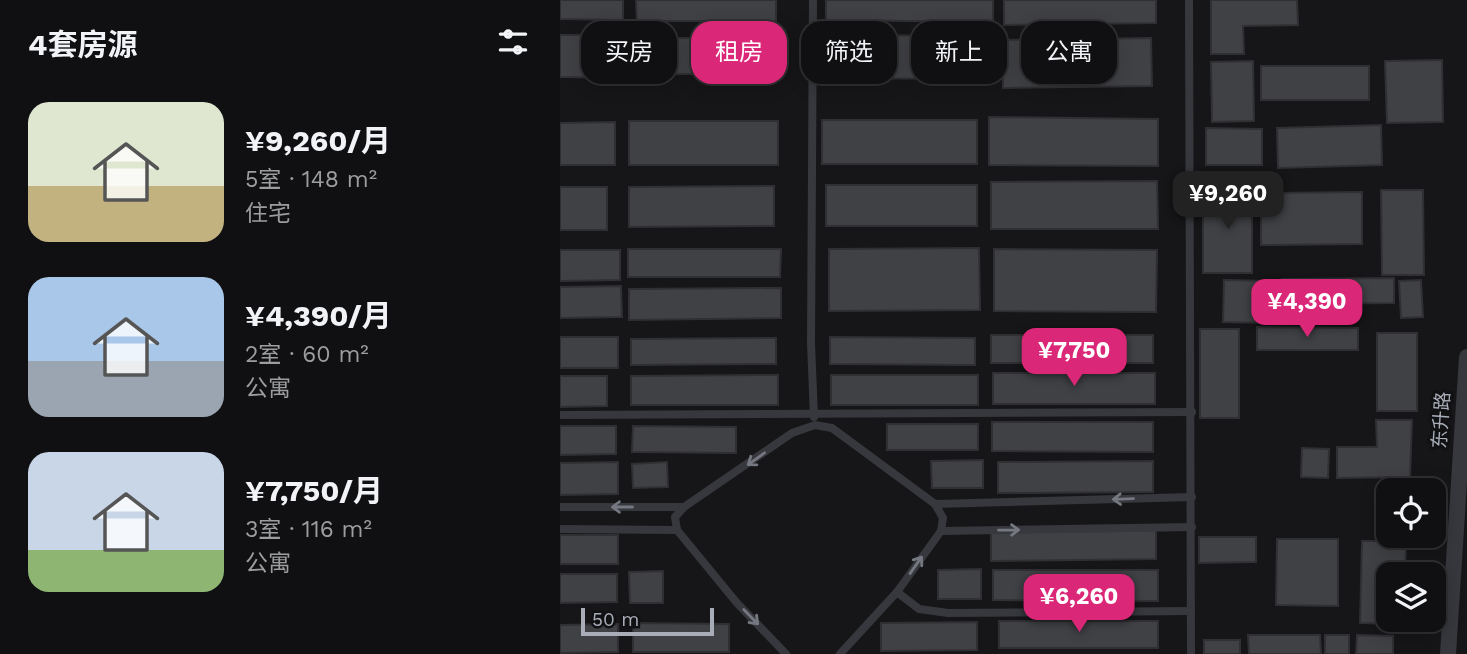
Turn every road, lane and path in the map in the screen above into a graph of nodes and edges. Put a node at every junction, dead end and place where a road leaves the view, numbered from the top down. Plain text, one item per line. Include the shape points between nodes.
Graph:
1 (813, 0) edge
2 (1189, 0) edge
3 (1467, 357) edge
4 (1192, 412) junction
5 (814, 414) junction
6 (560, 415) edge
7 (815, 425) junction
8 (1463, 470) edge
9 (1192, 497) junction
10 (935, 504) junction
11 (560, 507) edge
12 (684, 507) junction
13 (1192, 527) junction
14 (560, 529) edge
15 (677, 530) junction
16 (941, 531) junction
17 (897, 592) junction
18 (1191, 611) junction
19 (786, 654) edge
20 (840, 654) edge
21 (1191, 654) edge
22 (1448, 654) edge

1 - 5 lane
2 - 4 lane
3 - 8 street, 东升路
4 - 5 lane
4 - 9 lane
5 - 6 lane
5 - 7 lane
7 - 10 lane via 832,428
7 -> 12 lane via 792,433
8 - 22 street, 东升路
9 -> 10 lane
9 - 13 lane
10 - 16 lane via 943,518
12 -> 11 lane
12 - 15 lane via 675,517
16 -> 13 lane
13 - 18 lane
14 - 15 lane
15 -> 19 lane
17 -> 16 lane
17 - 18 lane via 919,609 948,613
17 - 20 lane
18 - 21 lane

